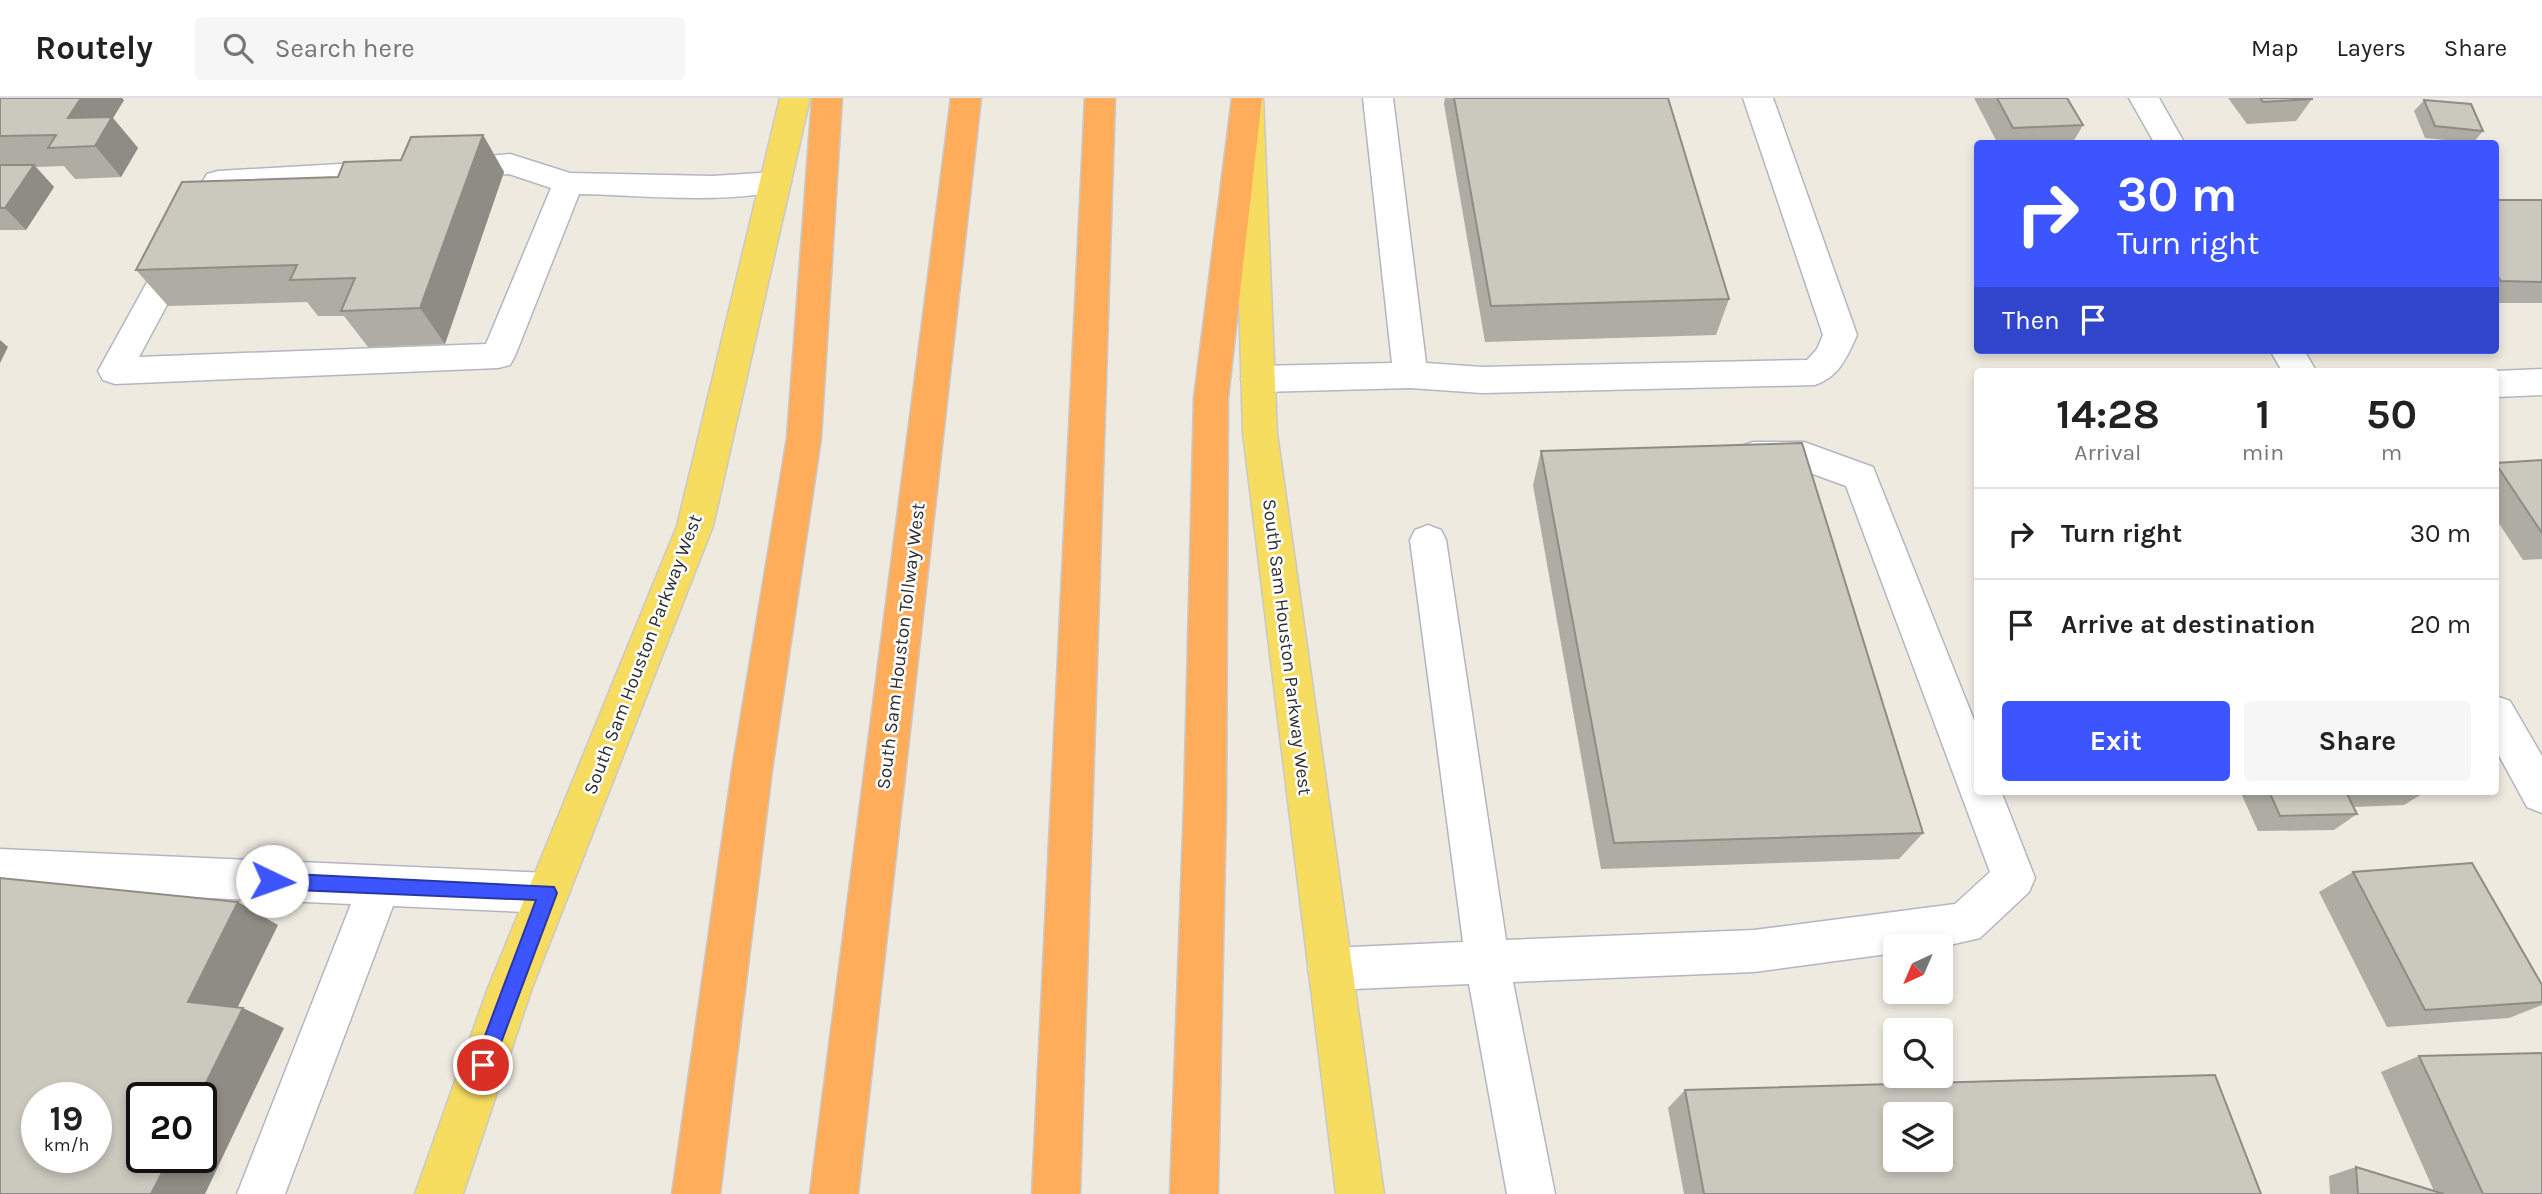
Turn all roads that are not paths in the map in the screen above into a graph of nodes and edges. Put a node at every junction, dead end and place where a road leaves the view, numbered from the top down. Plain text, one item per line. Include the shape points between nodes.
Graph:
1 (795, 98) edge
2 (827, 98) edge
3 (966, 98) edge
4 (1100, 98) edge
5 (1248, 98) edge
6 (1378, 98) edge
7 (1758, 98) edge
8 (2144, 98) edge
9 (2168, 140) edge
10 (776, 182) junction
11 (568, 183) junction
12 (1410, 375) junction
13 (1258, 379) junction
14 (2542, 382) edge
15 (2499, 384) edge
16 (1722, 456) edge
17 (1428, 540) dead end
18 (2499, 718) edge
19 (1974, 773) edge
20 (2542, 794) edge
21 (1982, 795) edge
22 (0, 869) edge
23 (380, 886) junction
24 (548, 893) junction
25 (1487, 961) junction
26 (1330, 969) junction
27 (261, 1194) edge
28 (439, 1194) edge
29 (696, 1194) edge
30 (834, 1194) edge
31 (1056, 1194) edge
32 (1194, 1194) edge
33 (1360, 1194) edge
34 (1531, 1194) edge

1 - 10 main road, South Sam Houston Parkway West
2 - 29 highway via 804,438 752,770
3 - 30 highway, South Sam Houston Tollway West
4 - 31 highway
5 - 13 main road, South Sam Houston Parkway West
5 - 32 highway via 1211,398
6 - 12 street
7 - 12 street via 1840,335 1831,356 1815,372 1482,380
8 - 9 street
10 - 11 street via 712,186
10 - 24 main road, South Sam Houston Parkway West via 695,526
11 - 11 street via 498,356 115,371 218,181 510,164
12 - 13 street
13 - 26 main road, South Sam Houston Parkway West via 1260,433
14 - 15 street
16 - 19 street via 1804,456 1860,477
17 - 25 street
18 - 20 street
21 - 25 street via 2014,878 1965,923 1754,951
22 - 23 street
23 - 24 street
23 - 27 street
24 - 28 main road, South Sam Houston Parkway West
25 - 26 street
25 - 34 street
26 - 33 main road, South Sam Houston Parkway West

